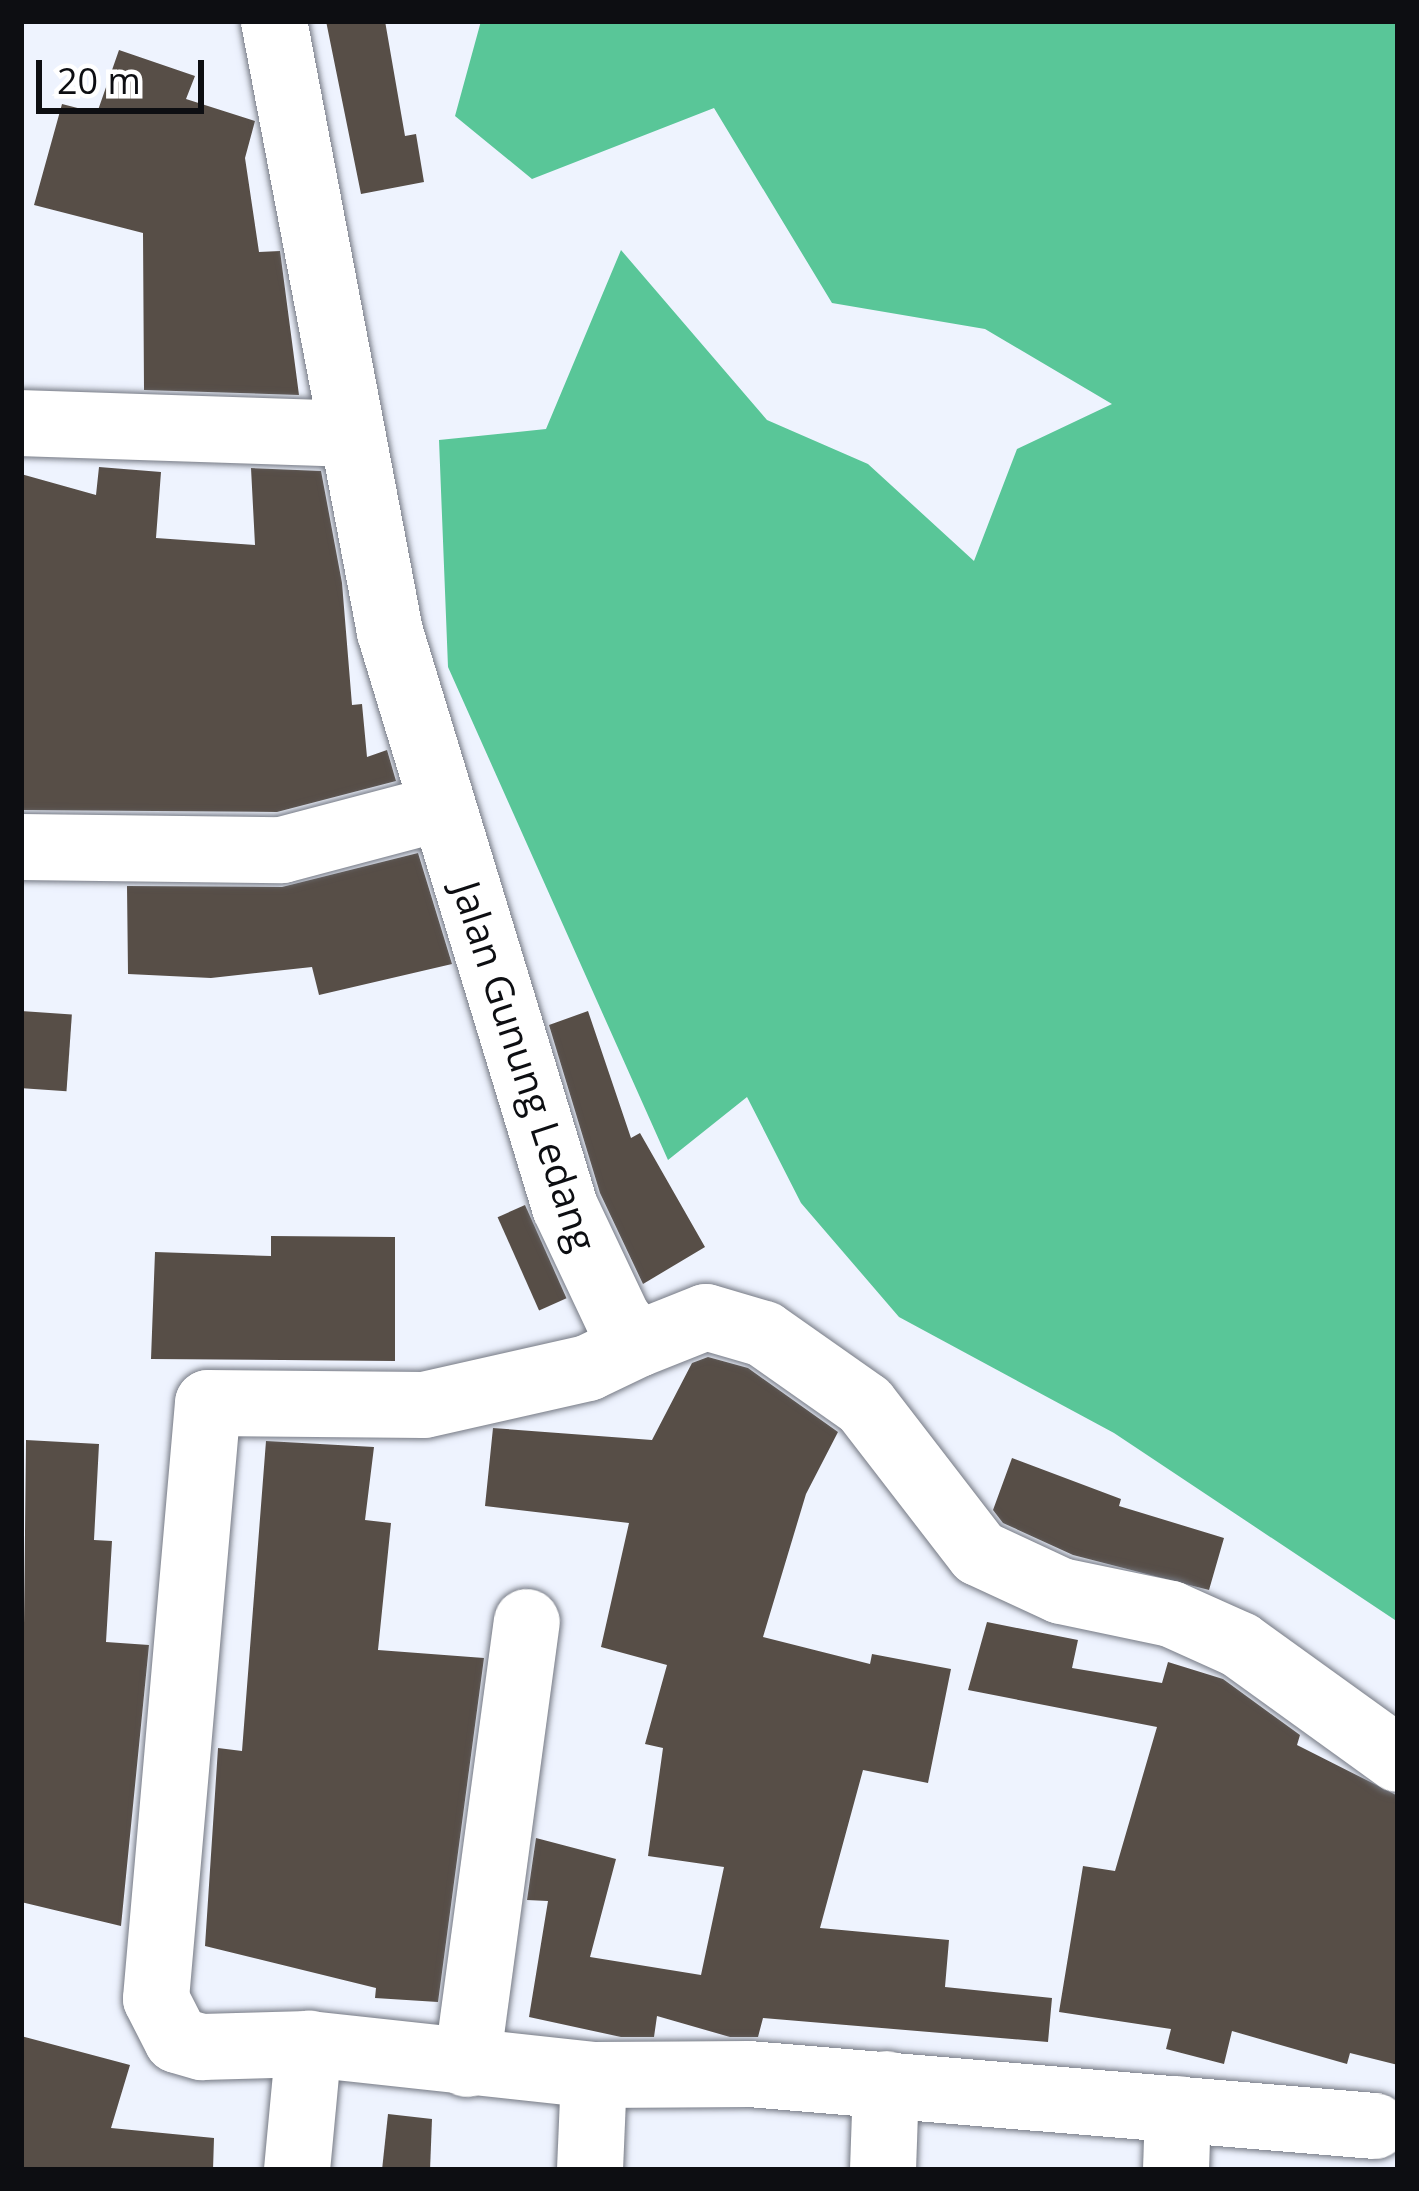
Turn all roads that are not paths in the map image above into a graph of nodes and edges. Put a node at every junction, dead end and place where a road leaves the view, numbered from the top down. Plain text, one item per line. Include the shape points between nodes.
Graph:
1 (274, 21) edge
2 (21, 423) edge
3 (351, 434) junction
4 (442, 808) junction
5 (21, 847) edge
6 (638, 1343) junction
7 (527, 1622) dead end
8 (1398, 1759) edge
9 (309, 2044) junction
10 (467, 2064) junction
11 (594, 2075) junction
12 (886, 2084) junction
13 (1375, 2126) dead end
14 (1177, 2140) edge
15 (298, 2170) edge
16 (590, 2170) edge
17 (883, 2170) edge

1 - 3 street, Jalan Gunung Ledang
2 - 3 street
3 - 4 street, Jalan Gunung Ledang via 390,632
4 - 5 street via 282,850
4 - 6 street, Jalan Gunung Ledang via 565,1208 602,1292
6 - 8 street via 706,1317 764,1334 865,1405 980,1553 1061,1591 1171,1614 1240,1645
6 - 9 street via 588,1368 424,1405 208,1403 156,1999 177,2040 202,2047
7 - 10 street
9 - 10 street
9 - 15 street
10 - 11 street
11 - 12 street
11 - 16 street
12 - 14 street
12 - 17 street
13 - 14 street

